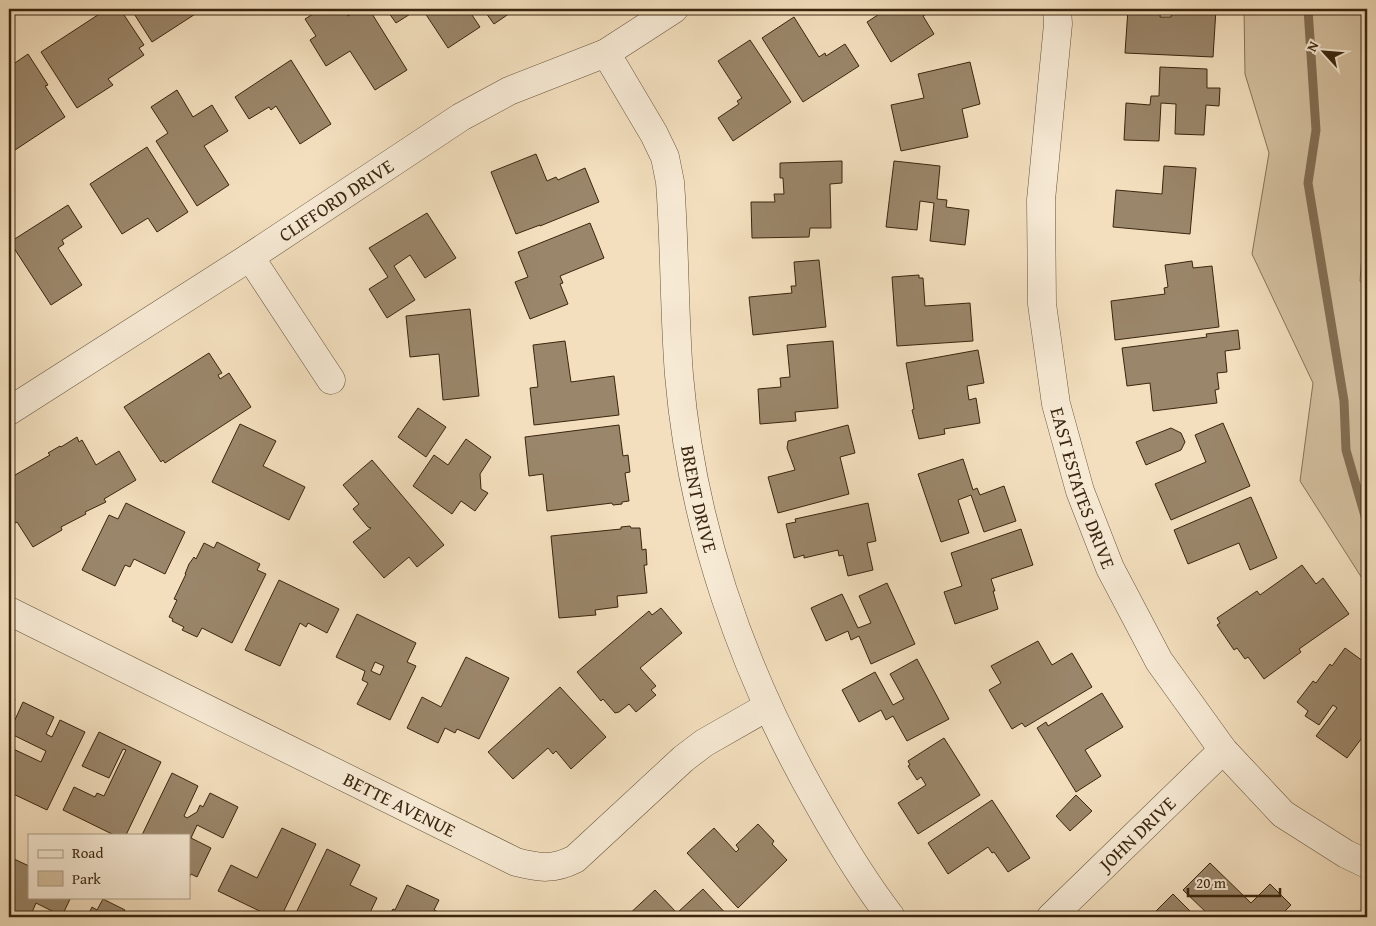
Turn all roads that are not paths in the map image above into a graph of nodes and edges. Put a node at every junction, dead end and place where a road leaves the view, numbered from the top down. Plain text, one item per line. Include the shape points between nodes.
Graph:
1 (674, 9) edge
2 (1057, 9) edge
3 (606, 53) junction
4 (250, 257) junction
5 (331, 380) dead end
6 (9, 411) edge
7 (9, 611) edge
8 (767, 707) junction
9 (1223, 750) junction
10 (1367, 864) edge
11 (891, 917) edge
12 (1051, 917) edge

1 - 3 street, CLIFFORD DRIVE
2 - 9 street, EAST ESTATES DRIVE via 1041,200 1042,304 1056,404 1080,491 1110,568 1159,660
3 - 4 street, CLIFFORD DRIVE via 509,91 461,117
3 - 8 street, BRENT DRIVE via 665,157 670,182 679,376 687,443 720,584
4 - 5 street
4 - 6 street, CLIFFORD DRIVE
7 - 8 street, BETTE AVENUE via 516,862 539,867 561,866 575,859 683,760
8 - 11 street, BRENT DRIVE via 842,846
9 - 10 street, EAST ESTATES DRIVE via 1283,814
9 - 12 street, JOHN DRIVE

